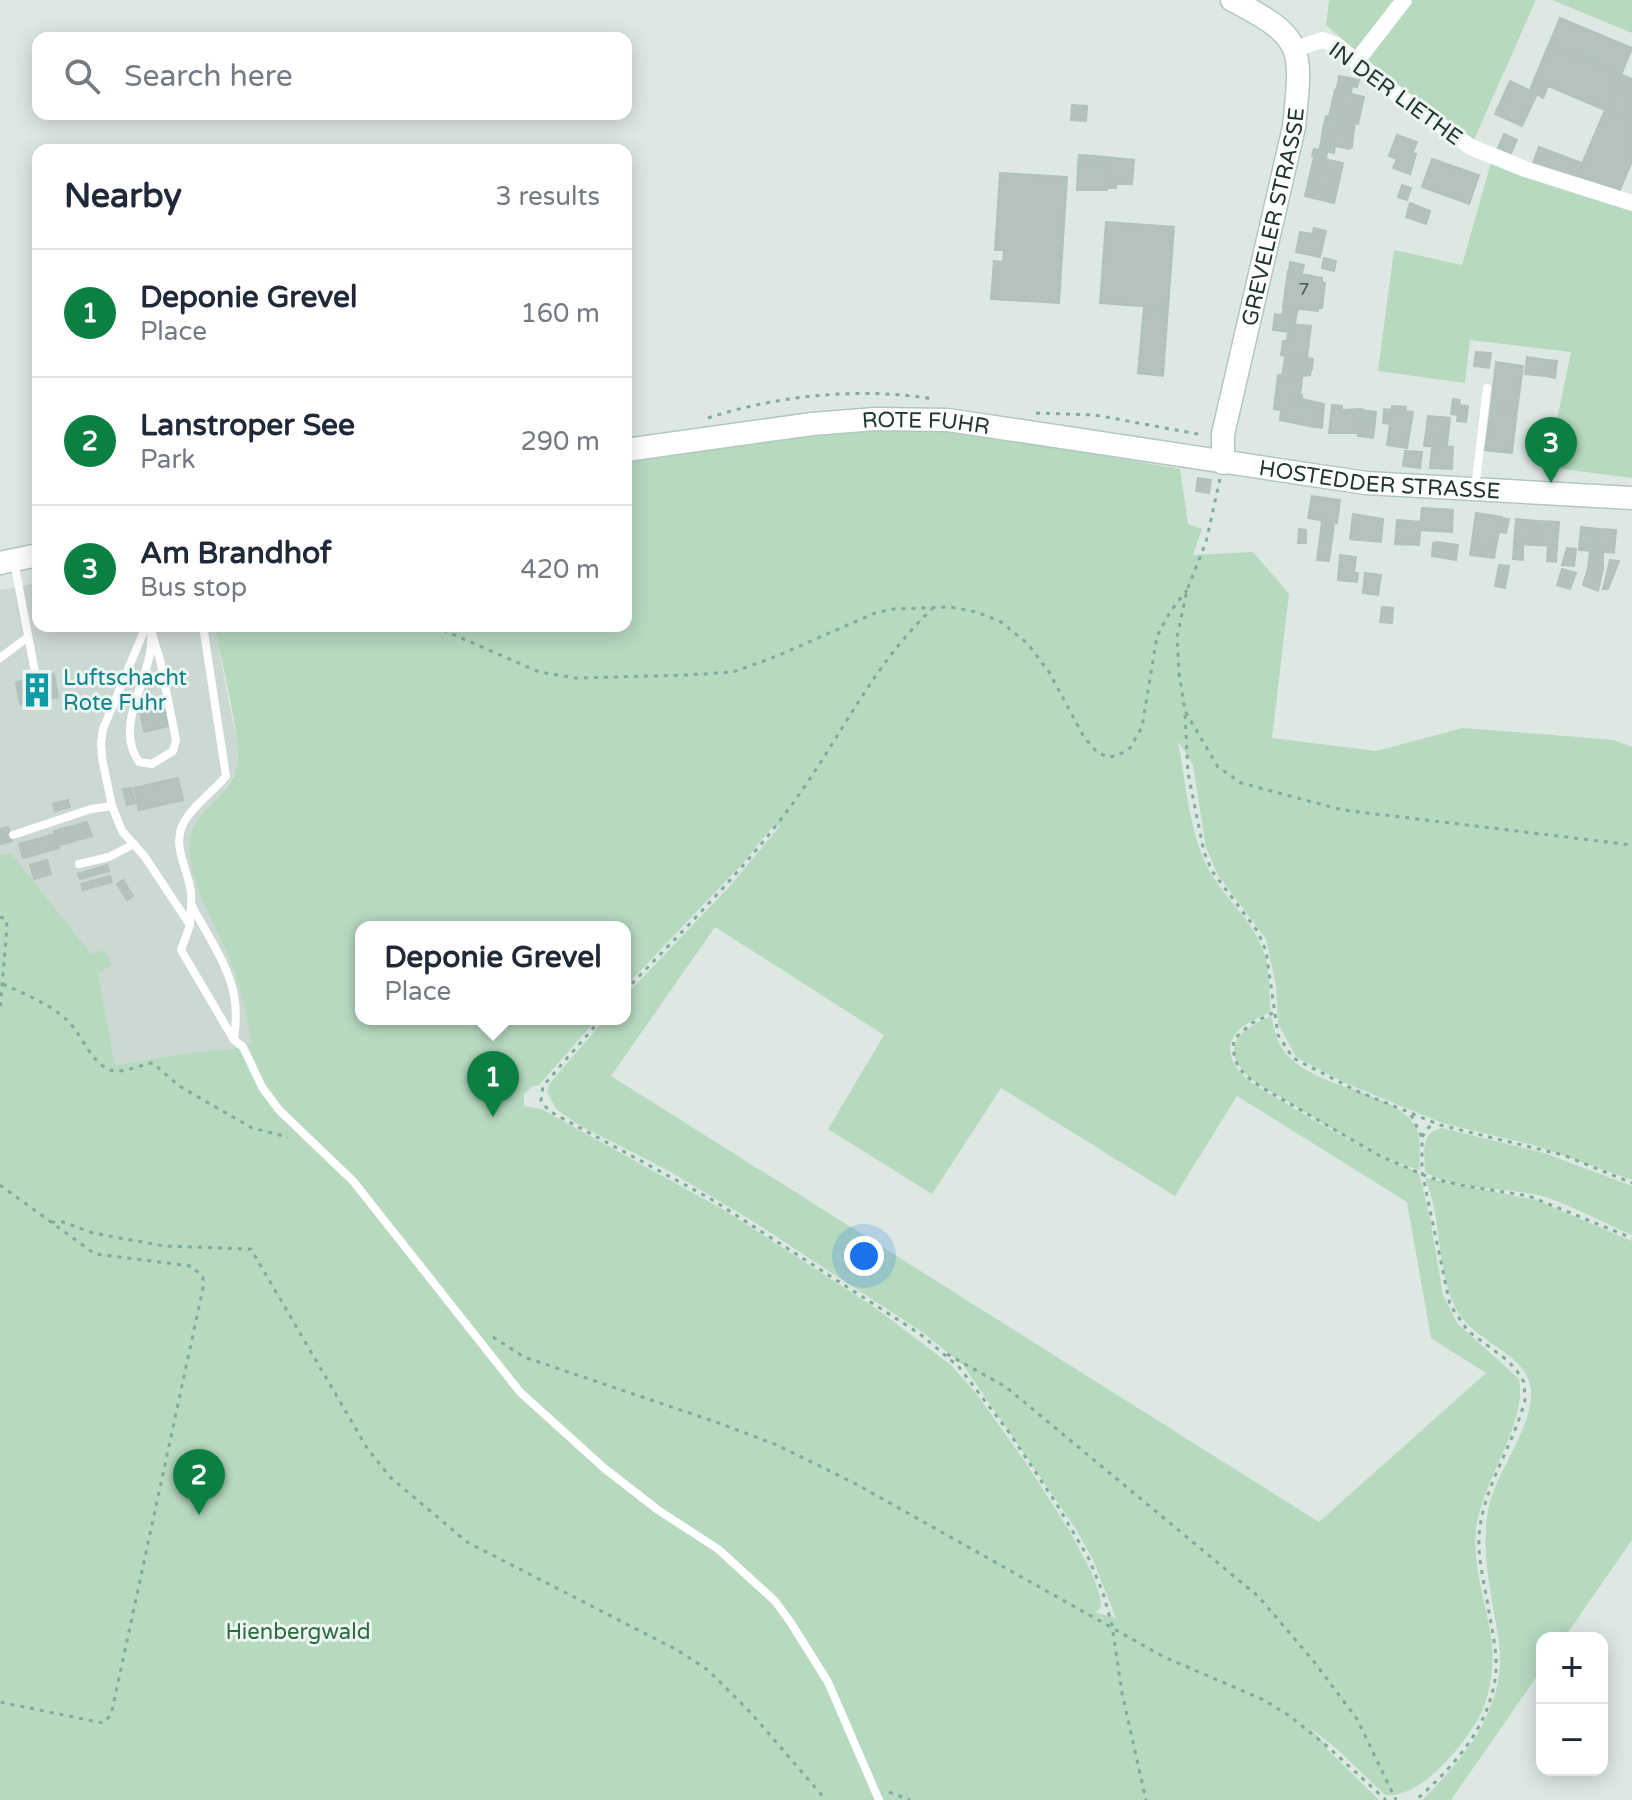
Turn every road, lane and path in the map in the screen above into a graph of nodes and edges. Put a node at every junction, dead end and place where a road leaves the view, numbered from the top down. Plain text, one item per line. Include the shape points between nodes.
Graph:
1 (1232, 0) edge
2 (1404, 0) edge
3 (1296, 49) junction
4 (1356, 62) junction
5 (1632, 203) edge
6 (1487, 388) dead end
7 (632, 449) edge
8 (1223, 463) junction
9 (1475, 490) junction
10 (1632, 498) edge
11 (32, 556) edge
12 (7, 561) edge
13 (1187, 590) junction
14 (934, 607) junction
15 (148, 632) edge
16 (149, 632) edge
17 (150, 632) edge
18 (204, 632) edge
19 (448, 632) edge
20 (28, 637) junction
21 (0, 658) edge
22 (35, 672) dead end
23 (1185, 711) junction
24 (112, 806) junction
25 (13, 835) dead end
26 (134, 844) junction
27 (1632, 845) edge
28 (79, 864) dead end
29 (191, 903) junction
30 (0, 917) edge
31 (190, 925) junction
32 (3, 984) junction
33 (631, 985) edge
34 (0, 1009) edge
35 (1274, 1012) junction
36 (596, 1025) edge
37 (234, 1040) junction
38 (1411, 1115) junction
39 (1440, 1125) junction
40 (1422, 1137) junction
41 (291, 1138) dead end
42 (1422, 1172) junction
43 (1632, 1183) edge
44 (0, 1185) edge
45 (51, 1222) junction
46 (1632, 1238) edge
47 (464, 1324) junction
48 (940, 1351) junction
49 (1112, 1625) junction
50 (0, 1702) edge
51 (874, 1787) junction
52 (826, 1800) edge
53 (879, 1800) edge
54 (910, 1800) edge
55 (1146, 1800) edge
56 (1386, 1800) edge
57 (1396, 1800) edge
58 (1416, 1800) edge

1 - 3 main road via 1285,32
2 - 4 street
3 - 4 street, IN DER LIETHE via 1322,40
3 - 8 main road, GREVELER STRASSE via 1294,127 1234,380
4 - 5 street, IN DER LIETHE via 1471,147
6 - 9 lane
7 - 8 main road, ROTE FUHR via 812,424 911,418 975,423
8 - 9 main road, HOSTEDDER STRASSE via 1366,483
8 - 13 path via 1206,542
9 - 10 main road, HOSTEDDER STRASSE
11 - 12 main road
12 - 20 lane
13 - 14 path via 1157,636 1142,727 1130,748 1107,757 1084,737 1028,644 1001,622 977,612
13 - 23 path via 1177,637
14 - 19 path via 875,613 733,672 688,675 576,678 539,672
14 - 33 path via 869,688 765,841
15 - 24 lane via 103,729
16 - 17 lane via 147,669 130,740 139,762 152,764 173,751 176,740
18 - 29 lane via 226,776 193,811 179,840
20 - 21 lane
20 - 22 lane
23 - 27 path via 1218,767 1241,783 1343,810
23 - 35 path via 1188,773 1204,852 1258,932 1266,951
24 - 25 lane
24 - 26 lane
26 - 28 lane
26 - 31 lane
29 - 31 lane
29 - 37 lane via 234,992
30 - 32 path via 7,927
31 - 37 lane via 181,950
32 - 34 path
32 - 41 path via 67,1020 108,1069 120,1072 153,1063 179,1086 252,1128
35 - 38 path via 1278,1035 1293,1058
35 - 42 path via 1234,1039 1235,1063 1246,1077 1380,1156
36 - 48 path via 543,1086 541,1101 549,1111 711,1199
37 - 47 lane via 279,1110 353,1181
38 - 39 path
38 - 40 path
39 - 40 path via 1429,1127
39 - 43 path via 1563,1155
40 - 42 path
42 - 46 path via 1460,1185 1529,1196
42 - 58 path via 1450,1305 1468,1331 1517,1371 1525,1400 1480,1525 1495,1685 1483,1720 1464,1750
44 - 45 path
45 - 50 path via 95,1254 191,1266 203,1277 203,1288 111,1715 103,1723
45 - 52 path via 164,1246 251,1249 367,1448 390,1477 467,1542 708,1670
47 - 49 path via 471,1322 524,1357 777,1445
47 - 51 lane via 520,1392 566,1436 658,1510 718,1549 775,1601 828,1682
48 - 49 path via 959,1367 1008,1431 1068,1521 1089,1559
48 - 57 path via 1006,1387 1259,1597 1357,1719
49 - 55 path
49 - 56 path via 1164,1657 1291,1717
51 - 53 lane
51 - 54 path

